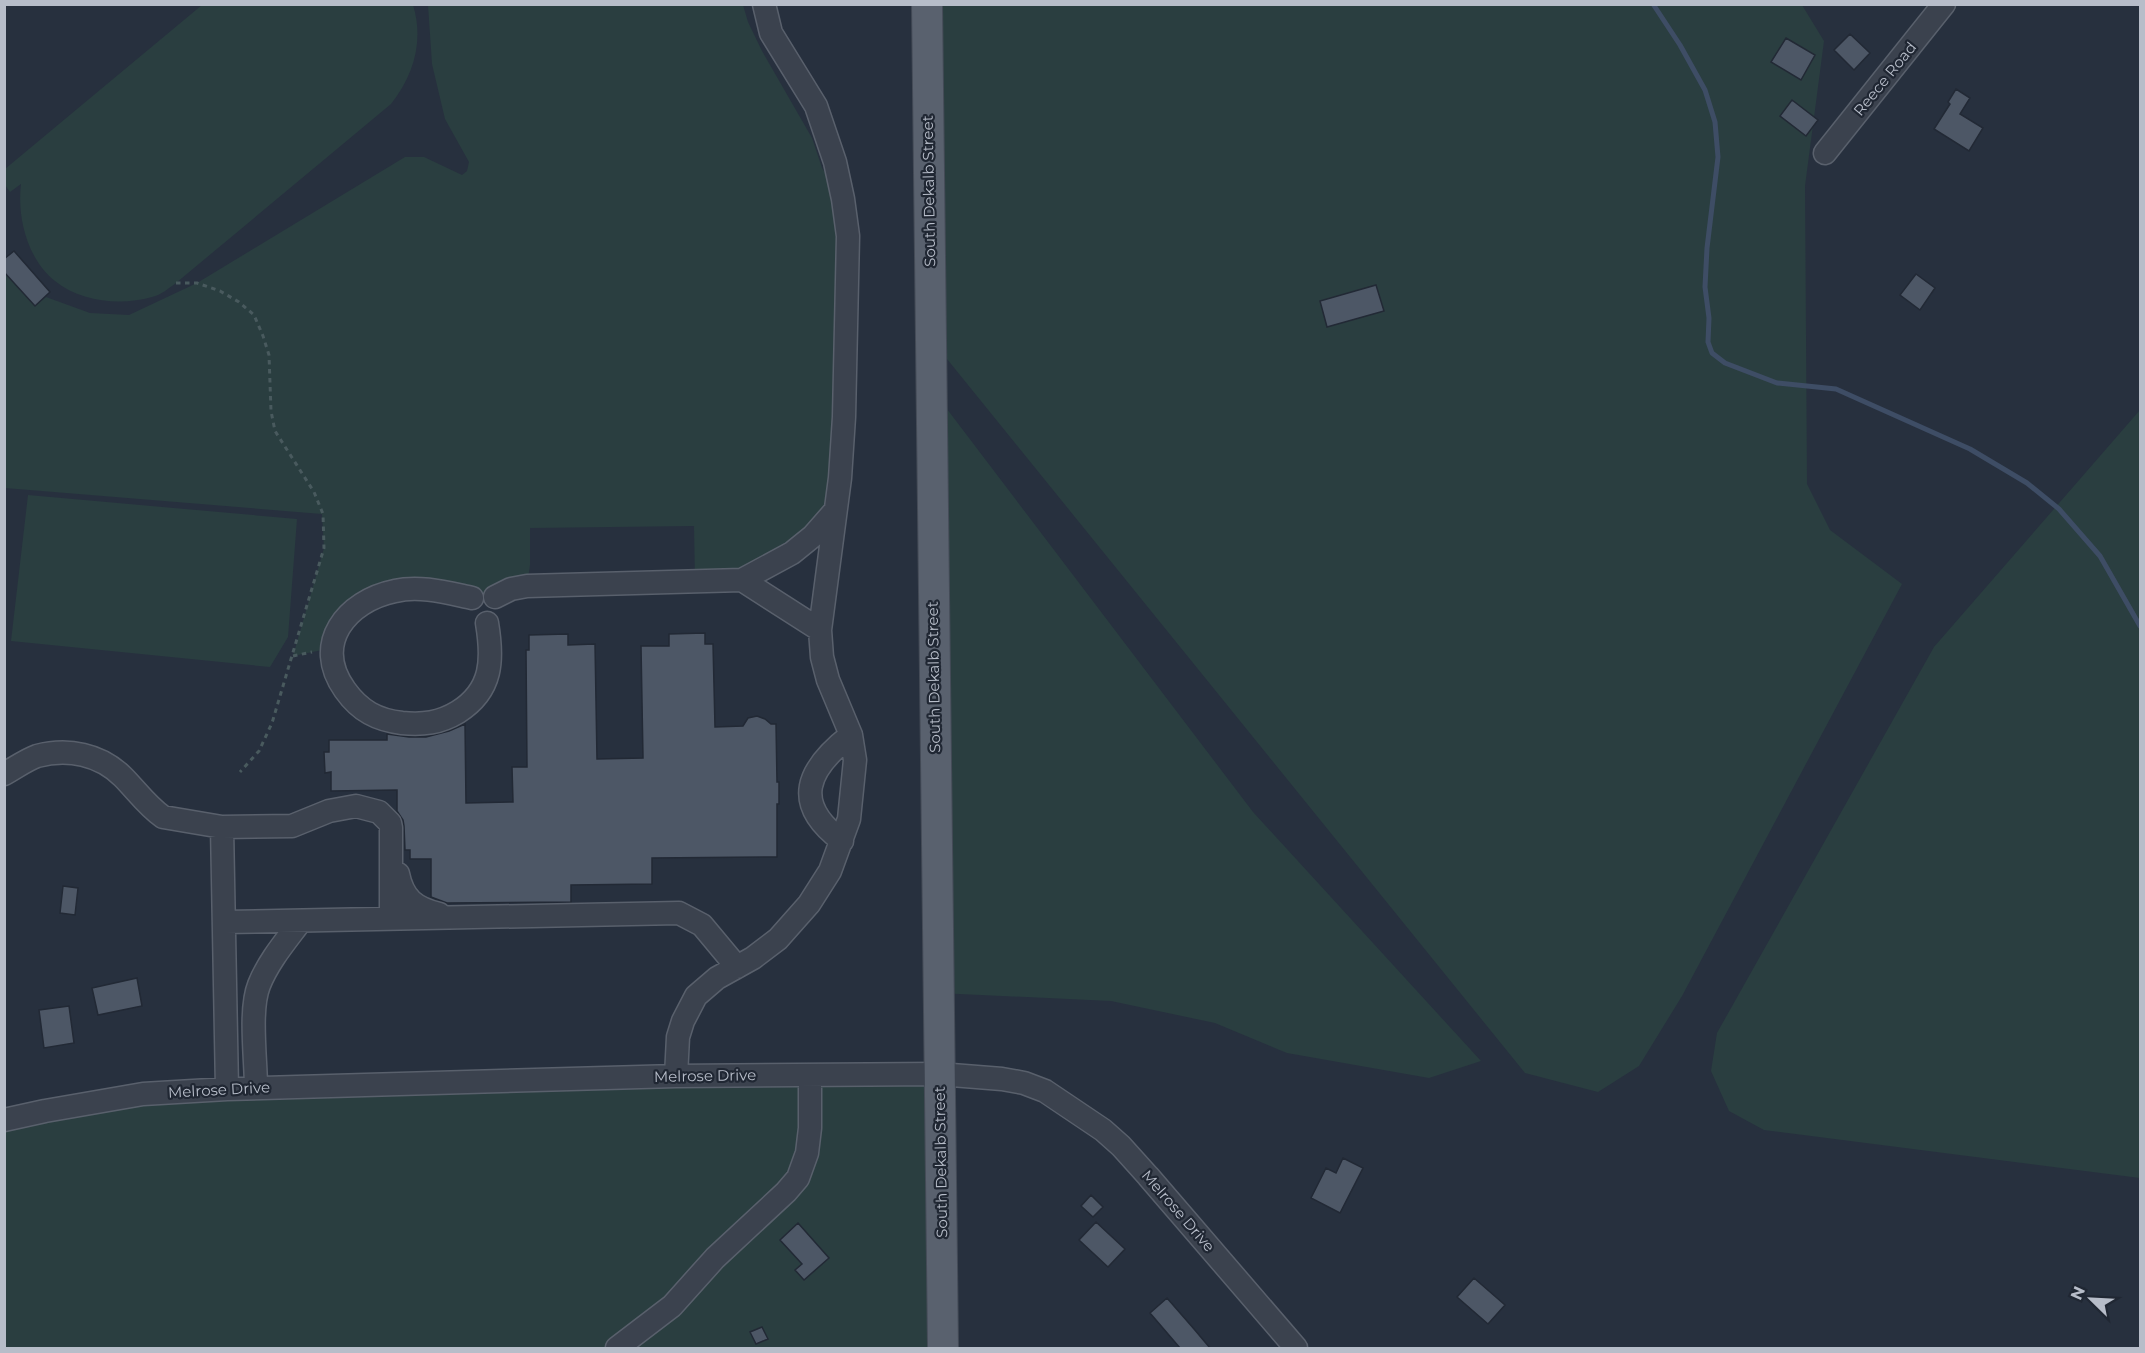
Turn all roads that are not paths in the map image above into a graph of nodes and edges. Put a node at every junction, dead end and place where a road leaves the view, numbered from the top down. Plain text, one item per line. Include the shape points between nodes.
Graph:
1 (764, 4) edge
2 (927, 4) edge
3 (1944, 4) edge
4 (1825, 153) dead end
5 (834, 512) junction
6 (742, 580) junction
7 (495, 597) junction
8 (472, 598) junction
9 (487, 623) junction
10 (820, 630) junction
11 (851, 735) junction
12 (4, 774) edge
13 (222, 827) junction
14 (842, 841) junction
15 (391, 871) junction
16 (441, 917) junction
17 (391, 918) junction
18 (225, 922) junction
19 (300, 922) junction
20 (737, 967) junction
21 (939, 1074) junction
22 (810, 1075) junction
23 (676, 1076) junction
24 (256, 1088) junction
25 (227, 1089) junction
26 (4, 1120) edge
27 (616, 1348) edge
28 (943, 1348) edge
29 (1296, 1348) edge

1 - 5 street via 771,33 816,106 835,162 848,236 844,417
2 - 21 main road, South Dekalb Street
3 - 4 street, Reece Road
5 - 6 street via 792,553
5 - 10 street
6 - 7 street via 527,586
6 - 10 street
7 - 8 street via 485,593
7 - 9 street via 499,610
8 - 9 street via 471,616
8 - 9 street via 407,590 359,605 346,615 332,649 337,680 375,718 415,724 441,721 466,707 488,678 491,645
10 - 11 street via 828,680
11 - 14 street via 855,760 849,819
11 - 14 street via 820,763 810,793 816,817
12 - 13 street via 37,757 87,754 122,776 163,817
13 - 15 street via 291,826 344,807 366,807 379,812 390,823
13 - 18 street
14 - 20 street via 830,871 809,904 778,939
15 - 16 street via 398,874 405,895 422,909
15 - 17 street
16 - 17 street
16 - 20 street via 679,913 702,925
17 - 19 street
18 - 19 street
18 - 25 street
19 - 24 street via 259,986 255,1018
20 - 23 street via 706,986 689,1008 678,1037
21 - 22 street, Melrose Drive
21 - 28 main road, South Dekalb Street
21 - 29 street, Melrose Drive via 1024,1083 1045,1091 1103,1131 1149,1176
22 - 23 street, Melrose Drive
22 - 27 street via 810,1128 798,1178 715,1258 672,1306
23 - 24 street, Melrose Drive
24 - 25 street, Melrose Drive
25 - 26 street, Melrose Drive via 143,1094

